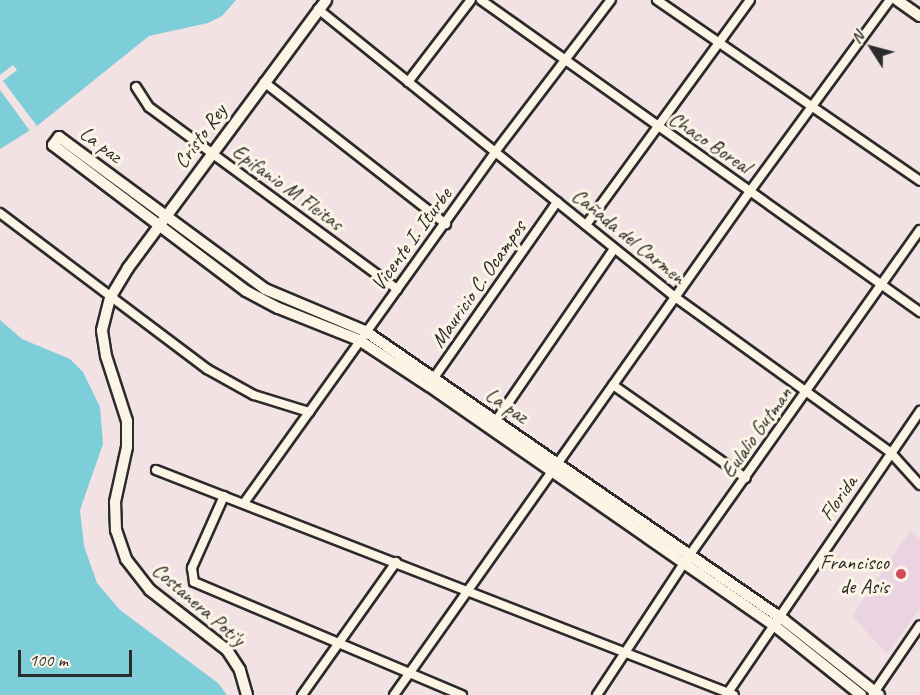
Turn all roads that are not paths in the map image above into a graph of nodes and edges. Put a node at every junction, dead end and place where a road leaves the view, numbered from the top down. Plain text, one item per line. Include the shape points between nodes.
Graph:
1 (326, 0) edge
2 (471, 0) edge
3 (481, 0) edge
4 (611, 0) edge
5 (657, 0) edge
6 (750, 0) edge
7 (890, 0) edge
8 (897, 0) edge
9 (318, 9) junction
10 (920, 16) edge
11 (720, 42) junction
12 (564, 62) junction
13 (408, 81) junction
14 (264, 82) junction
15 (136, 87) dead end
16 (814, 105) junction
17 (657, 127) junction
18 (495, 152) junction
19 (211, 153) junction
20 (920, 181) edge
21 (750, 191) junction
22 (557, 202) junction
23 (0, 213) edge
24 (162, 221) junction
25 (446, 224) junction
26 (586, 225) junction
27 (920, 230) edge
28 (614, 249) junction
29 (881, 285) junction
30 (397, 289) junction
31 (675, 297) junction
32 (110, 298) junction
33 (920, 312) edge
34 (362, 336) junction
35 (431, 382) junction
36 (613, 385) junction
37 (808, 389) junction
38 (920, 411) edge
39 (309, 412) junction
40 (493, 424) junction
41 (891, 453) junction
42 (556, 468) junction
43 (156, 470) dead end
44 (746, 478) junction
45 (920, 485) edge
46 (224, 496) junction
47 (244, 504) junction
48 (687, 559) junction
49 (396, 562) junction
50 (467, 593) junction
51 (775, 620) junction
52 (920, 625) edge
53 (337, 645) junction
54 (624, 655) junction
55 (409, 673) junction
56 (729, 694) edge
57 (875, 694) edge
58 (247, 695) edge
59 (302, 695) edge
60 (394, 695) edge
61 (462, 695) edge
62 (597, 695) edge
63 (861, 695) edge

1 - 9 street, Cristo Rey
2 - 13 street
3 - 12 street, Chaco Boreal
4 - 12 street, Vicente I. Iturbe
5 - 11 street
6 - 11 street
7 - 16 street
8 - 10 street
9 - 13 street, Cañada del Carmen
9 - 14 street, Cristo Rey
11 - 16 street
11 - 17 street
12 - 17 street, Chaco Boreal
12 - 18 street, Vicente I. Iturbe
13 - 18 street, Cañada del Carmen
14 - 19 street, Cristo Rey
14 - 25 street
15 - 19 street, Epifanio M Fleitas via 149,107
16 - 20 street
16 - 21 street
17 - 21 street, Chaco Boreal
17 - 26 street
18 - 22 street, Cañada del Carmen
18 - 25 street, Vicente I. Iturbe
19 - 24 street, Cristo Rey
19 - 30 street, Epifanio M Fleitas
21 - 29 street, Chaco Boreal
21 - 31 street
22 - 26 street, Cañada del Carmen
22 - 35 street, Mauricio C. Ocampos
23 - 32 street
24 - 24 street, La paz via 59,137 52,145
24 - 32 street, Cristo Rey
24 - 34 street, La paz via 262,301
25 - 30 street, Vicente I. Iturbe
26 - 28 street, Cañada del Carmen
27 - 29 street, Eulalio Gutman
28 - 31 street, Cañada del Carmen
28 - 40 street
29 - 33 street, Chaco Boreal
29 - 37 street, Eulalio Gutman
30 - 34 street, Vicente I. Iturbe
31 - 36 street
31 - 37 street, Cañada del Carmen
32 - 39 street via 232,385
32 - 58 street, Costanera Poti'y via 104,316 103,344 127,421 115,502 119,543 140,580 235,659
34 - 35 street, La paz
34 - 39 street, Vicente I. Iturbe
35 - 40 street, La paz
36 - 42 street
36 - 44 street
37 - 41 street, Cañada del Carmen
37 - 44 street, Eulalio Gutman
38 - 41 street, Florida
39 - 47 street, Vicente I. Iturbe
40 - 42 street, La paz
41 - 45 street, Cañada del Carmen
41 - 51 street, Florida
42 - 48 street, La paz
42 - 50 street
43 - 46 street
44 - 48 street, Eulalio Gutman
46 - 47 street
46 - 53 street via 192,568 194,582
47 - 49 street
48 - 51 street, La paz
48 - 54 street, Eulalio Gutman
49 - 50 street
49 - 53 street
50 - 54 street
50 - 55 street
51 - 56 street, Florida
51 - 57 street, La paz
51 - 63 street, La paz
52 - 57 street
53 - 55 street
53 - 59 street
54 - 56 street
54 - 62 street, Eulalio Gutman
55 - 60 street
55 - 61 street

